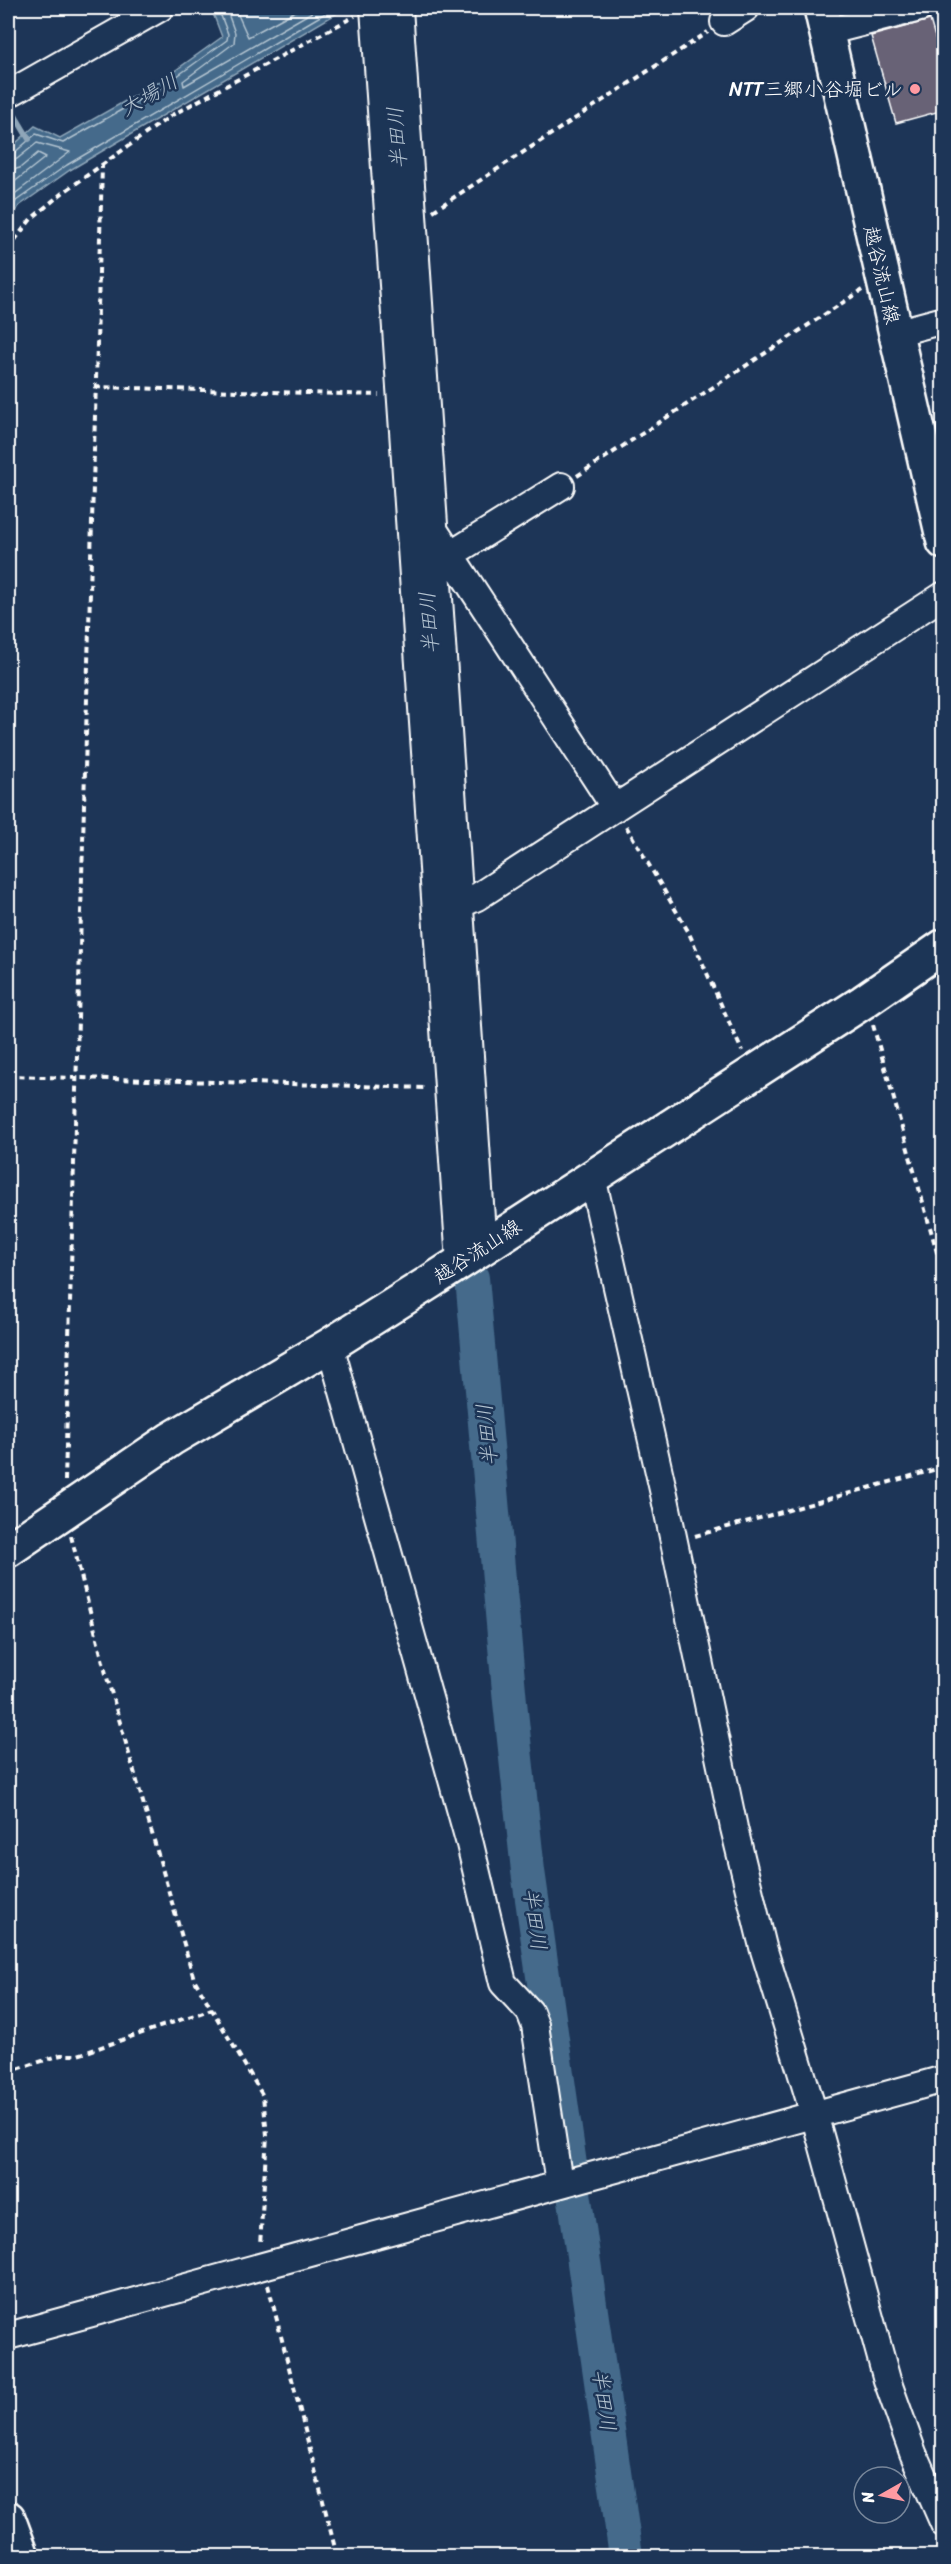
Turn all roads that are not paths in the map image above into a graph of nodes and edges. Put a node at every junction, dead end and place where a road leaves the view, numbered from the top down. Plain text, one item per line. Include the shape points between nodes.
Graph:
1 (160, 8) edge
2 (399, 8) edge
3 (746, 8) edge
4 (920, 8) edge
5 (368, 10) edge
6 (824, 20) edge
7 (724, 22) road end
8 (13, 93) edge
9 (944, 320) edge
10 (896, 333) junction
11 (561, 486) road end
12 (942, 533) edge
13 (431, 566) junction
14 (944, 595) edge
15 (615, 808) junction
16 (447, 907) junction
17 (944, 946) edge
18 (592, 1177) junction
19 (472, 1255) junction
20 (330, 1345) junction
21 (8, 1550) edge
22 (944, 2079) edge
23 (813, 2114) junction
24 (567, 2181) junction
25 (8, 2336) edge
26 (8, 2518) edge
27 (944, 2524) edge
28 (22, 2556) edge

1 - 8 street
2 - 13 street via 433,528
3 - 7 street
4 - 6 street
5 - 13 street via 401,395
6 - 10 main road, 越谷流山線
9 - 10 street
10 - 12 main road, 越谷流山線
11 - 13 street
13 - 15 street
13 - 16 street
14 - 15 street
15 - 16 street via 477,897
16 - 19 street
16 - 19 street via 447,1088
17 - 18 main road, 越谷流山線
18 - 19 main road, 越谷流山線
18 - 23 street via 739,1850 763,1947
19 - 20 main road, 越谷流山線
20 - 21 main road, 越谷流山線 via 171,1439
20 - 24 street via 470,1844 503,1983 530,2012 535,2025
22 - 23 street
23 - 24 street
23 - 27 street via 887,2380
24 - 25 street
26 - 28 main road

